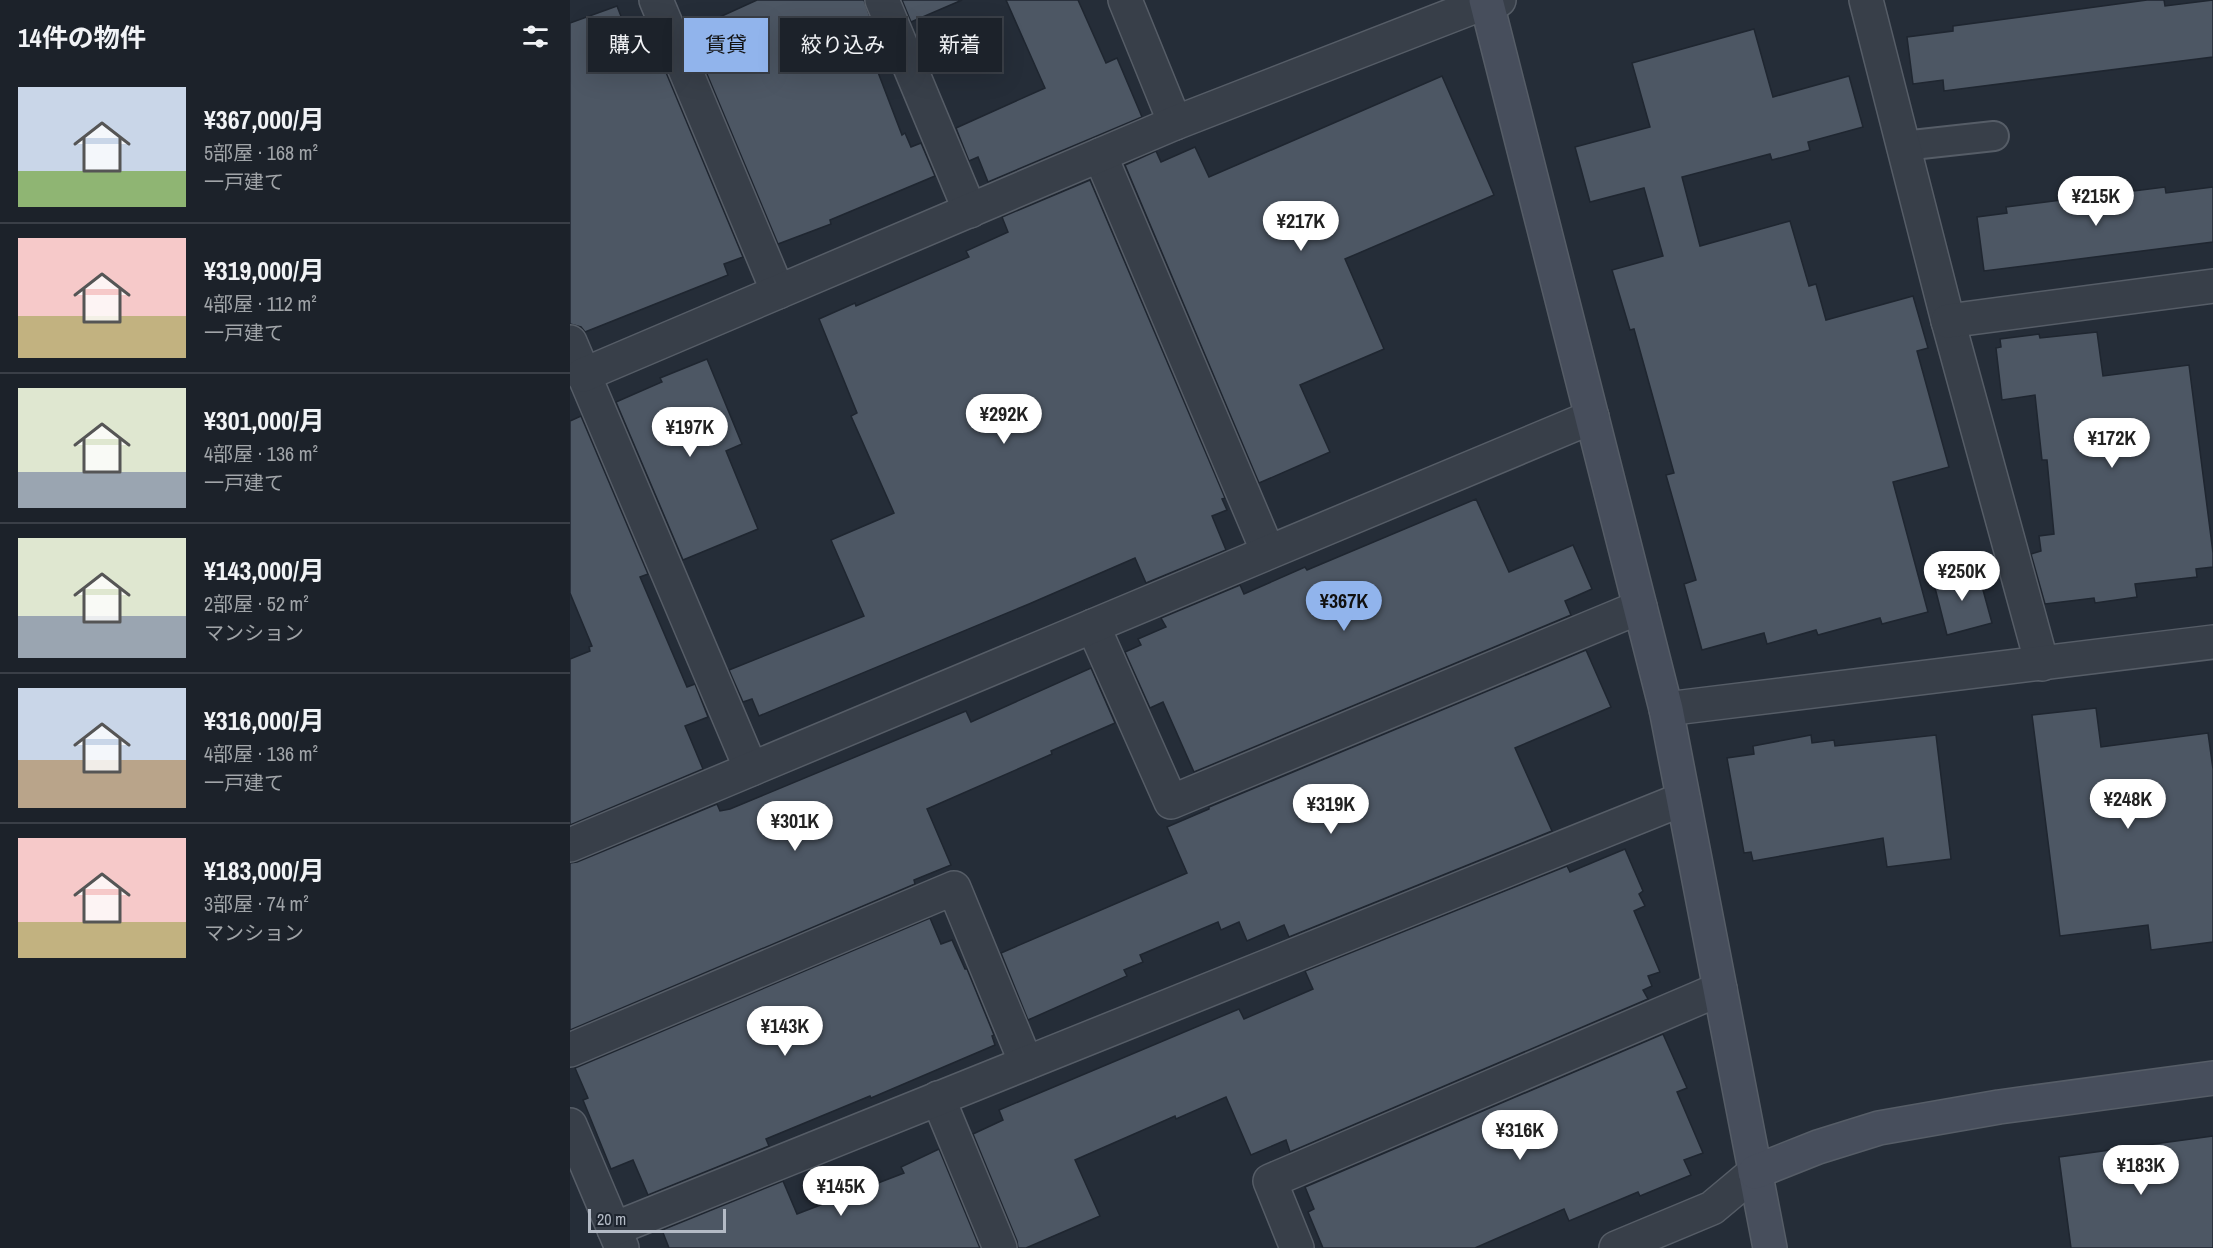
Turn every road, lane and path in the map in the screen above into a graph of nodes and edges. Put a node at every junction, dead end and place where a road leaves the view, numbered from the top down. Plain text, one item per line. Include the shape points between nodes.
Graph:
1 (656, 0) edge
2 (882, 0) edge
3 (1125, 0) edge
4 (1866, 0) edge
5 (1490, 1) edge
6 (1175, 123) junction
7 (1994, 136) dead end
8 (1903, 146) junction
9 (1100, 155) junction
10 (970, 211) junction
11 (2213, 286) edge
12 (778, 292) junction
13 (1948, 321) junction
14 (570, 342) edge
15 (583, 375) junction
16 (1592, 417) junction
17 (1268, 552) junction
18 (1640, 607) junction
19 (1093, 626) junction
20 (2213, 642) edge
21 (2042, 664) junction
22 (1666, 709) junction
23 (751, 769) junction
24 (1683, 799) junction
25 (570, 845) edge
26 (1720, 989) junction
27 (570, 1050) edge
28 (1026, 1063) junction
29 (2213, 1078) edge
30 (938, 1098) junction
31 (570, 1125) edge
32 (1755, 1172) junction
33 (618, 1239) edge
34 (1000, 1248) edge
35 (1297, 1248) edge
36 (1616, 1248) edge
37 (1770, 1248) edge

1 - 12 street
2 - 10 street
3 - 6 street
4 - 8 street
5 - 6 street
5 - 16 street
6 - 9 street
7 - 8 lane
8 - 13 street
9 - 10 street
9 - 17 street
10 - 12 street
11 - 13 street
12 - 15 street
13 - 21 street
14 - 15 street
15 - 23 street
16 - 17 street
16 - 18 street
17 - 19 street
18 - 19 street via 1171,802
18 - 22 street
19 - 23 street
20 - 21 street
21 - 22 street
22 - 24 street
23 - 25 street
24 - 26 street
24 - 28 street
26 - 32 street
26 - 35 street via 1270,1181
27 - 28 street via 954,888
28 - 30 street
29 - 32 street via 1999,1107 1879,1128
30 - 33 street
30 - 34 street
31 - 33 street
32 - 36 street via 1712,1208
32 - 37 street

